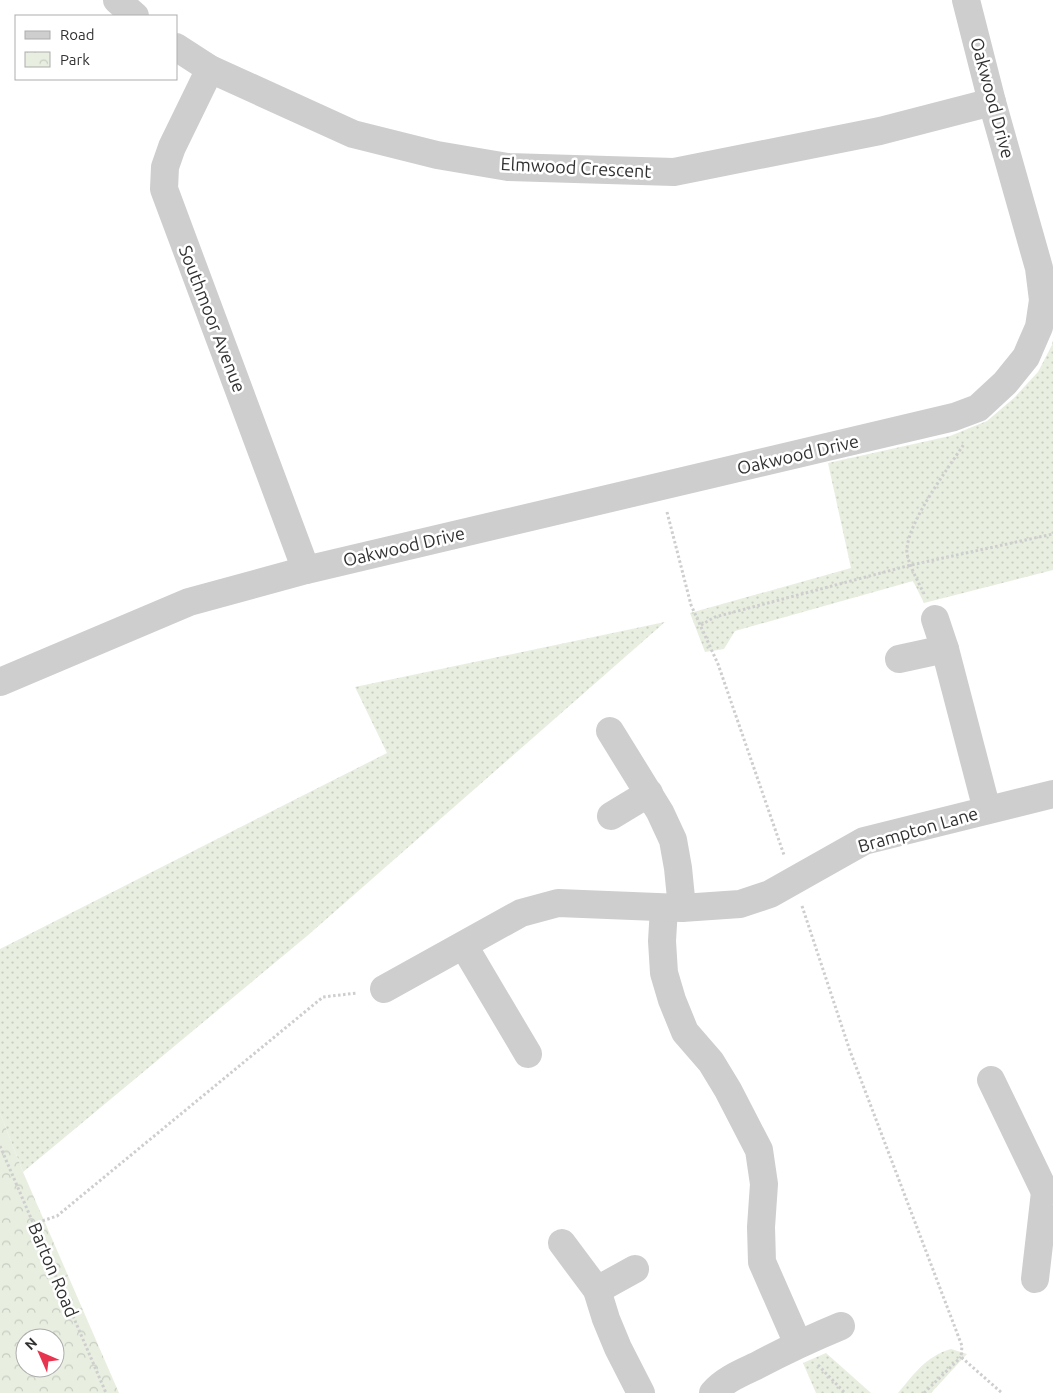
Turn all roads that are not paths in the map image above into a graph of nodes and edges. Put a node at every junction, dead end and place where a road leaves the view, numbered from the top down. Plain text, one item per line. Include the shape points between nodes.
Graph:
1 (117, 0) edge
2 (966, 0) edge
3 (134, 15) edge
4 (178, 48) edge
5 (210, 69) junction
6 (992, 102) junction
7 (306, 570) junction
8 (936, 620) road end
9 (945, 649) junction
10 (899, 659) dead end
11 (0, 682) edge
12 (610, 731) dead end
13 (648, 793) junction
14 (1053, 794) edge
15 (987, 810) junction
16 (611, 816) dead end
17 (673, 908) junction
18 (464, 946) junction
19 (384, 989) road end
20 (528, 1054) dead end
21 (991, 1080) dead end
22 (1049, 1191) edge
23 (562, 1243) dead end
24 (635, 1268) dead end
25 (1035, 1279) dead end
26 (597, 1290) junction
27 (841, 1326) dead end
28 (802, 1342) junction
29 (641, 1393) edge
30 (713, 1393) edge

1 - 3 street
2 - 6 street, Oakwood Drive
4 - 5 street, Elmwood Crescent
5 - 6 street, Elmwood Crescent via 353,134 437,155 508,166 674,172 880,131
5 - 7 street, Southmoor Avenue via 172,147 165,167 164,189
6 - 7 street, Oakwood Drive via 1039,268 1043,300 1039,327 1026,357 1005,383 978,408 954,417
7 - 11 street, Oakwood Drive via 189,602
8 - 9 street, Brampton Lane
9 - 10 street
9 - 15 street, Brampton Lane
12 - 13 street
13 - 16 street
13 - 17 street via 673,840 678,868
14 - 15 street, Brampton Lane
15 - 17 street, Brampton Lane via 864,841 770,894 740,904
17 - 18 street, Brampton Lane via 558,903 521,913
17 - 28 street via 662,941 664,972 672,1000 685,1032 711,1062 759,1150 764,1184 762,1262
18 - 19 street, Brampton Lane
18 - 20 street
21 - 22 street
22 - 25 street
23 - 26 street
24 - 26 street
26 - 29 street via 618,1348
27 - 28 street
28 - 30 street via 719,1386

